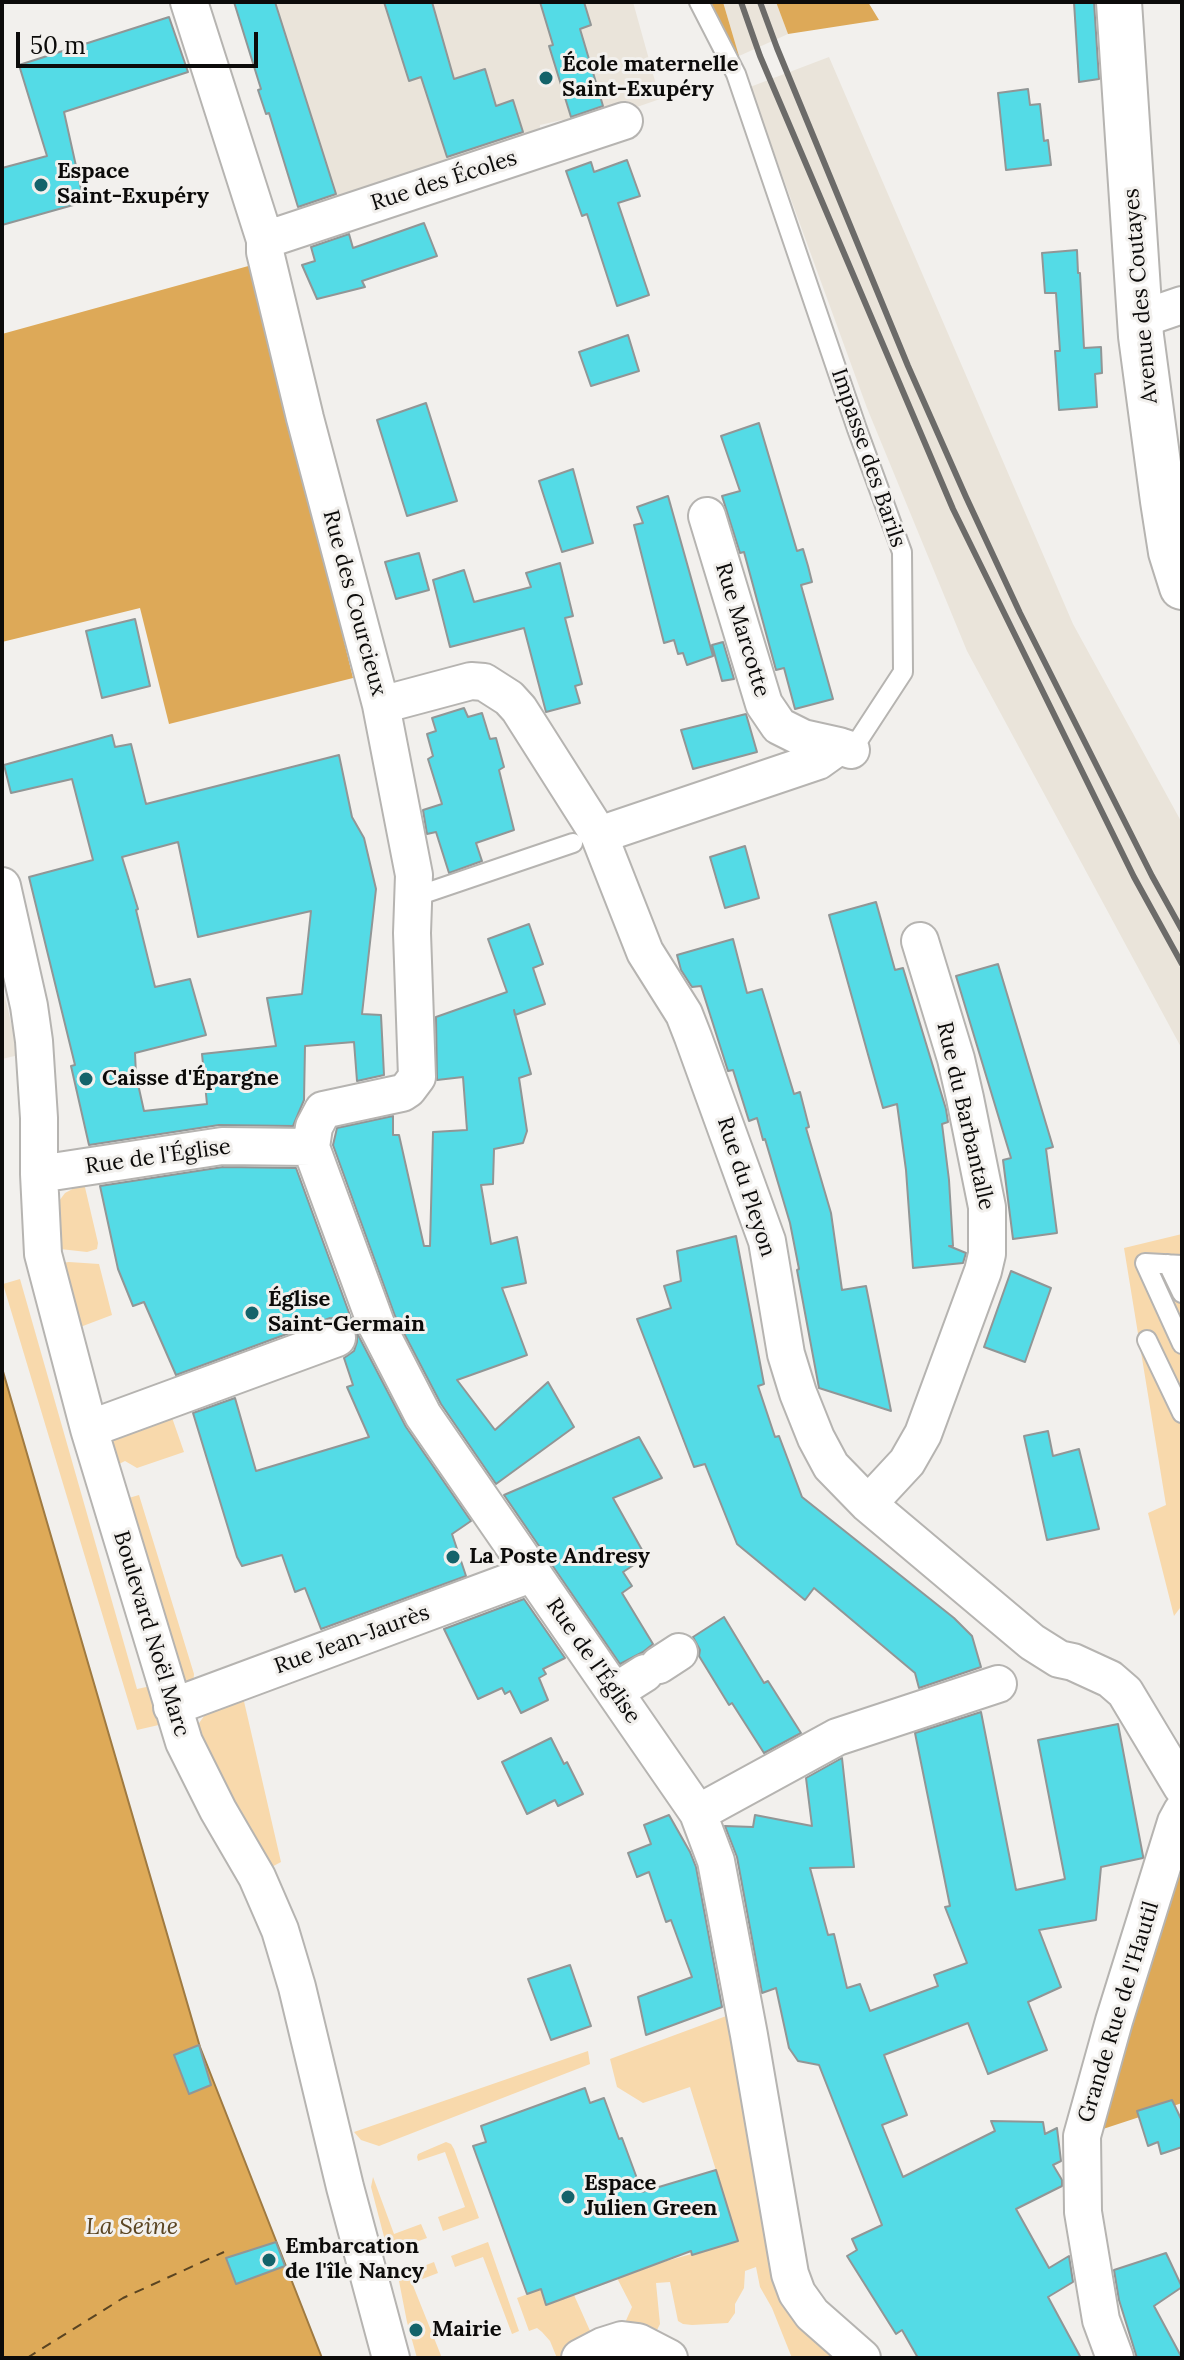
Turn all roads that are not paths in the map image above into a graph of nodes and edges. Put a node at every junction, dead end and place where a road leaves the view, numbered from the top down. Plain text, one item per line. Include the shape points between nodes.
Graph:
1 (189, 2) edge
2 (699, 2) edge
3 (1119, 2) edge
4 (624, 121) dead end
5 (265, 240) junction
6 (1182, 305) edge
7 (1141, 319) junction
8 (707, 516) dead end
9 (1182, 587) edge
10 (381, 705) junction
11 (845, 748) junction
12 (586, 839) junction
13 (2, 886) edge
14 (414, 897) junction
15 (920, 941) dead end
16 (311, 1147) junction
17 (39, 1174) junction
18 (1175, 1265) edge
19 (1182, 1293) edge
20 (337, 1338) dead end
21 (1147, 1340) dead end
22 (1182, 1344) edge
23 (1182, 1413) edge
24 (89, 1429) junction
25 (868, 1504) junction
26 (533, 1573) junction
27 (661, 1663) dead end
28 (1027, 1670) junction
29 (615, 1692) junction
30 (172, 1707) junction
31 (1182, 1787) edge
32 (1182, 1811) edge
33 (698, 1813) junction
34 (391, 2358) edge
35 (580, 2358) edge
36 (669, 2358) edge
37 (862, 2358) edge
38 (1115, 2358) edge

1 - 5 street, Rue des Courcieux
2 - 11 lane, Impasse des Barils via 736,74 902,552 903,672
3 - 7 street, Avenue des Coutayes
4 - 5 street, Rue des Écoles
5 - 10 street, Rue des Courcieux via 290,358
6 - 7 street
7 - 9 street, Avenue des Coutayes via 1163,501
8 - 11 street, Rue Marcotte via 764,704 779,726
10 - 12 street, Rue du Pleyon via 471,681 495,687 519,709
10 - 14 street, Rue des Courcieux
11 - 12 street, Impasse des Barils
12 - 14 lane
12 - 25 street, Rue du Pleyon via 689,1026 759,1215 786,1354 816,1438 831,1466
13 - 17 street, Boulevard Noël Marc via 34,1041
14 - 16 street, Rue des Courcieux via 417,1077 402,1093 323,1110
15 - 25 street, Rue du Barbantalle via 965,1098 987,1207 987,1254 923,1434 907,1462
16 - 17 street, Rue de l'Église via 222,1146
16 - 26 street, Rue de l'Église via 376,1324 423,1415
17 - 24 street, Boulevard Noël Marc via 43,1254
18 - 19 lane
18 - 22 lane via 1145,1263
20 - 24 street
21 - 23 lane
24 - 30 street, Boulevard Noël Marc
25 - 28 street, Rue du Pleyon via 1032,1642
26 - 29 street, Rue de l'Église
26 - 30 street, Rue Jean-Jaurès
27 - 29 street
28 - 31 street, Rue du Pleyon via 1094,1670 1110,1679 1125,1692
28 - 33 street via 837,1737
29 - 33 street, Rue de l'Église
30 - 34 street, Boulevard Noël Marc via 184,1742 280,1930
32 - 38 street, Grande Rue de l'Hautil via 1082,2136 1083,2212 1101,2320
33 - 37 street, Rue de l'Église via 716,1861 790,2274 812,2314
35 - 36 street via 622,2340

